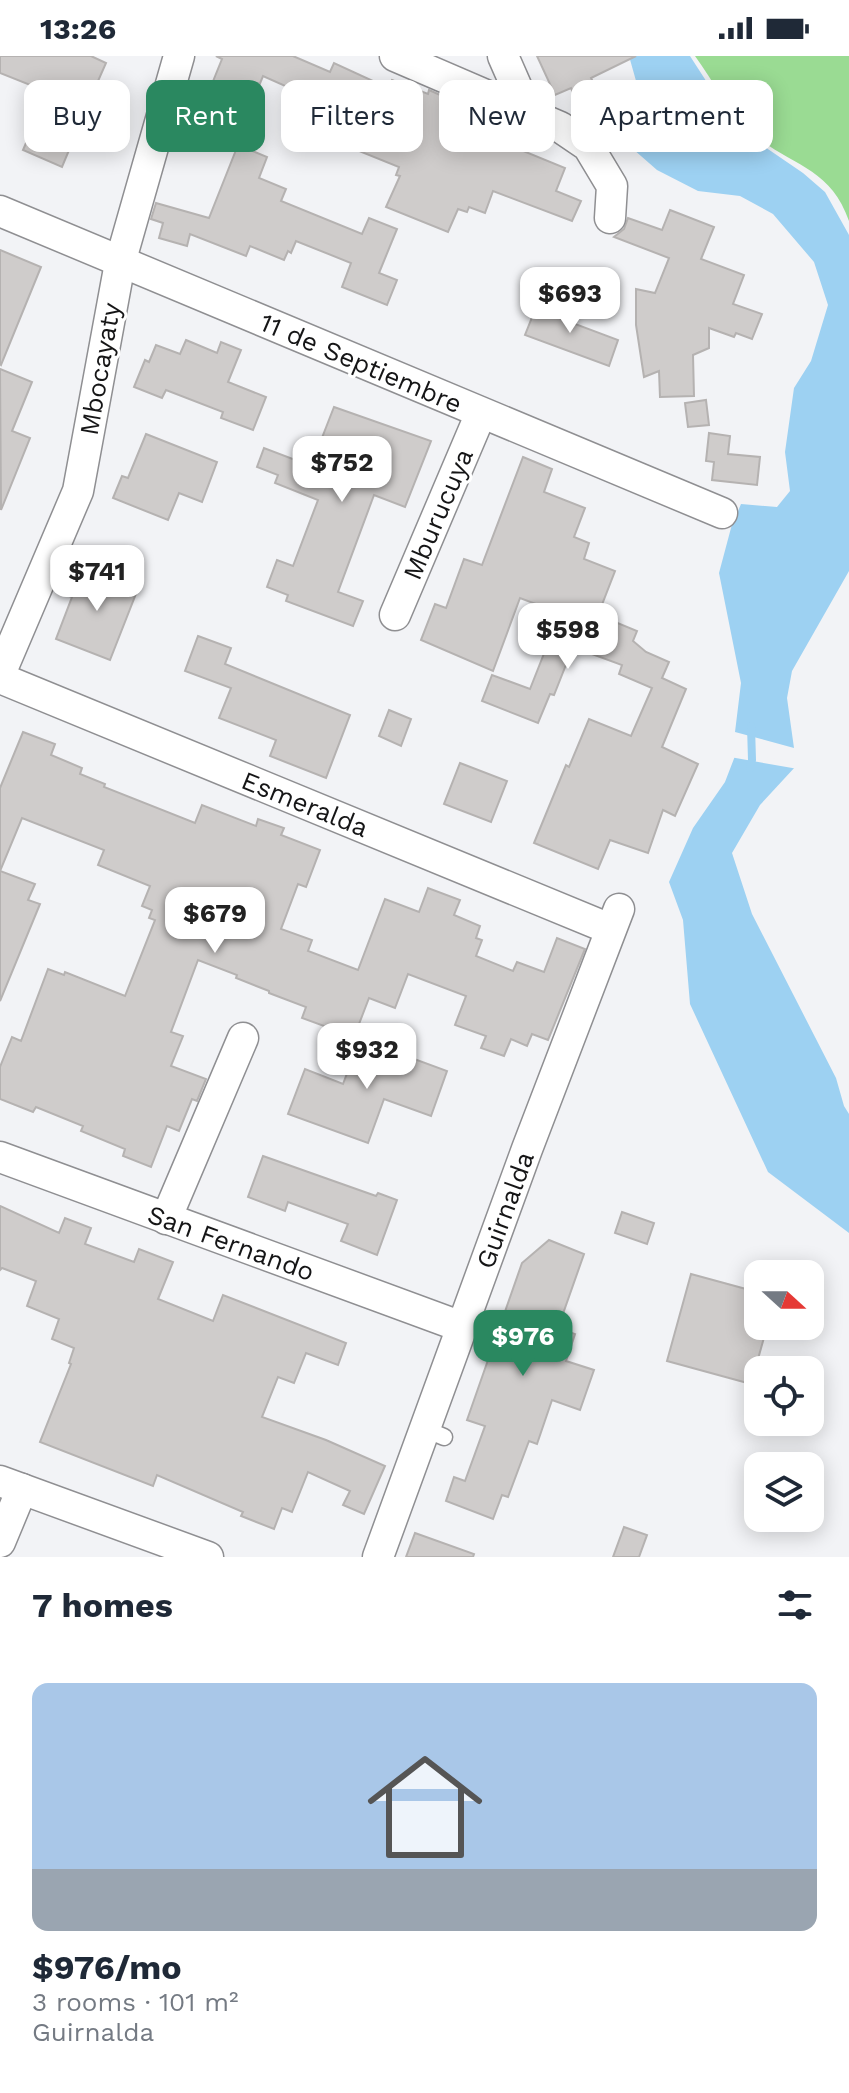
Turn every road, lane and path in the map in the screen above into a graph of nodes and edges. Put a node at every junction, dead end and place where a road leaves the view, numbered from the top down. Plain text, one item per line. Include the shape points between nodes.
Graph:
1 (179, 56) edge
2 (395, 56) edge
3 (503, 56) edge
4 (451, 80) edge
5 (514, 80) edge
6 (555, 125) edge
7 (0, 211) edge
8 (610, 218) dead end
9 (120, 263) junction
10 (481, 413) junction
11 (722, 513) dead end
12 (395, 615) dead end
13 (0, 676) edge
14 (615, 919) joint
15 (243, 1038) dead end
16 (0, 1157) edge
17 (166, 1219) junction
18 (462, 1327) junction
19 (11, 1485) edge
20 (0, 1542) edge
21 (208, 1557) edge
22 (378, 1557) edge

1 - 9 street, Mbocayaty
2 - 4 street
3 - 5 street
6 - 8 street via 588,146 612,186
7 - 9 street, 11 de Septiembre
9 - 10 street, 11 de Septiembre
9 - 13 street, Mbocayaty via 78,491
10 - 11 street, 11 de Septiembre
10 - 12 street, Mburucuya
13 - 14 street, Esmeralda
14 - 18 street, Guirnalda
15 - 17 street
16 - 17 street, San Fernando
17 - 18 street, San Fernando
18 - 22 street, Guirnalda via 434,1433
19 - 20 street
19 - 21 street

